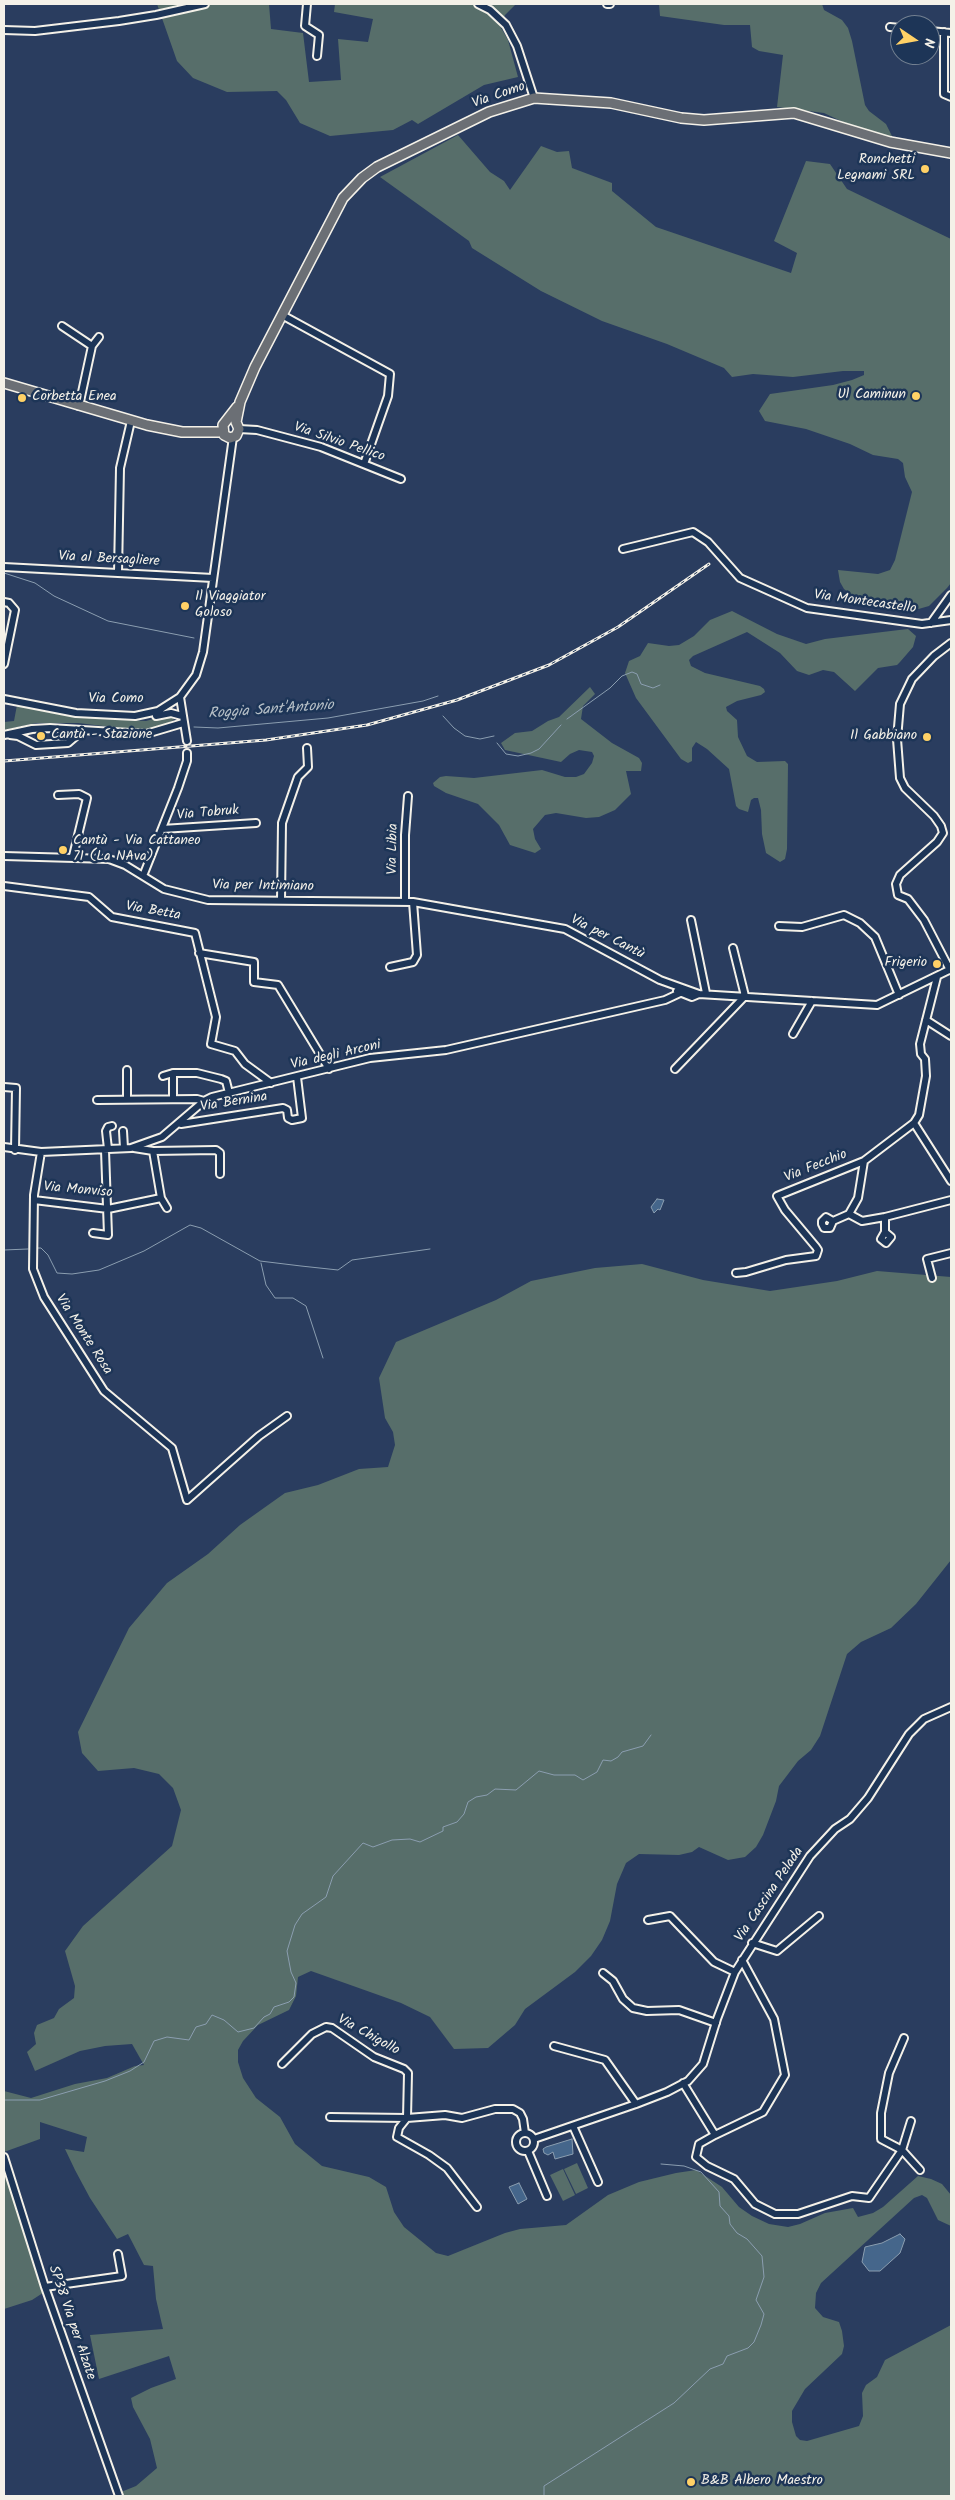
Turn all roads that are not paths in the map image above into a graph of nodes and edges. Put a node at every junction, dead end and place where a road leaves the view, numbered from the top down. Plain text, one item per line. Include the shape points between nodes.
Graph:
1 (205, 4) edge
2 (306, 4) edge
3 (478, 4) edge
4 (4, 30) edge
5 (948, 32) edge
6 (317, 56) dead end
7 (951, 97) edge
8 (534, 98) junction
9 (951, 153) edge
10 (282, 315) junction
11 (62, 326) dead end
12 (98, 337) dead end
13 (92, 346) junction
14 (4, 383) edge
15 (79, 406) junction
16 (132, 421) junction
17 (229, 429) junction
18 (364, 464) junction
19 (401, 479) dead end
20 (623, 549) dead end
21 (4, 567) edge
22 (118, 573) junction
23 (213, 578) junction
24 (951, 595) edge
25 (4, 602) edge
26 (951, 620) edge
27 (931, 622) junction
28 (951, 643) edge
29 (4, 664) edge
30 (4, 699) edge
31 (178, 699) junction
32 (140, 715) junction
33 (182, 720) junction
34 (83, 730) junction
35 (5, 735) edge
36 (187, 741) dead end
37 (307, 748) dead end
38 (187, 752) dead end
39 (58, 795) dead end
40 (408, 796) dead end
41 (256, 823) dead end
42 (162, 830) junction
43 (4, 856) edge
44 (73, 856) junction
45 (143, 876) junction
46 (4, 886) edge
47 (281, 900) junction
48 (357, 900) joint
49 (405, 901) junction
50 (413, 902) junction
51 (691, 920) dead end
52 (779, 926) dead end
53 (734, 948) dead end
54 (199, 953) junction
55 (390, 967) dead end
56 (951, 970) edge
57 (936, 977) junction
58 (660, 980) junction
59 (667, 986) junction
60 (681, 991) junction
61 (703, 994) junction
62 (899, 995) junction
63 (746, 996) junction
64 (666, 1000) junction
65 (812, 1001) junction
66 (926, 1020) junction
67 (793, 1034) dead end
68 (951, 1036) edge
69 (675, 1069) dead end
70 (127, 1070) dead end
71 (329, 1070) junction
72 (173, 1073) junction
73 (162, 1076) dead end
74 (297, 1077) junction
75 (272, 1083) junction
76 (4, 1087) edge
77 (229, 1093) junction
78 (127, 1099) junction
79 (173, 1099) junction
80 (97, 1100) dead end
81 (204, 1101) junction
82 (914, 1123) junction
83 (180, 1124) junction
84 (112, 1126) dead end
85 (123, 1132) dead end
86 (4, 1147) edge
87 (127, 1148) junction
88 (15, 1150) junction
89 (106, 1150) junction
90 (153, 1151) junction
91 (40, 1152) junction
92 (864, 1161) junction
93 (220, 1174) dead end
94 (951, 1181) edge
95 (161, 1198) junction
96 (34, 1200) junction
97 (951, 1200) edge
98 (167, 1208) dead end
99 (108, 1209) junction
100 (849, 1214) junction
101 (885, 1217) junction
102 (833, 1222) dead end
103 (885, 1232) dead end
104 (94, 1233) dead end
105 (951, 1253) edge
106 (736, 1273) dead end
107 (932, 1278) dead end
108 (287, 1416) dead end
109 (951, 1707) edge
110 (819, 1916) dead end
111 (648, 1920) dead end
112 (752, 1943) junction
113 (742, 1960) junction
114 (735, 1972) junction
115 (603, 1973) dead end
116 (716, 2023) junction
117 (904, 2038) dead end
118 (554, 2046) dead end
119 (282, 2064) dead end
120 (686, 2082) junction
121 (636, 2104) junction
122 (330, 2117) dead end
123 (407, 2118) junction
124 (910, 2121) dead end
125 (573, 2126) junction
126 (525, 2133) junction
127 (715, 2135) junction
128 (534, 2139) junction
129 (902, 2150) junction
130 (528, 2151) junction
131 (4, 2157) edge
132 (920, 2170) dead end
133 (598, 2182) dead end
134 (547, 2196) dead end
135 (477, 2207) dead end
136 (118, 2254) dead end
137 (45, 2287) junction
138 (119, 2496) edge

1 - 4 street via 118,21 35,31
2 - 6 street via 305,26 320,35
3 - 8 street via 506,24 517,46
5 - 7 street via 944,94
8 - 9 main road, Via Como via 612,103 704,120 794,113 890,142
8 - 10 main road, Via Como via 489,112 387,161 362,178 336,210
10 - 17 main road, Via Como via 255,366
10 - 18 street via 390,374 388,396
11 - 13 street
12 - 13 street
13 - 15 street
14 - 15 main road
15 - 16 main road
16 - 17 main road via 196,433
16 - 22 street via 120,468
17 - 18 street, Via Silvio Pellico via 257,430 321,447
17 - 23 street, Via Como via 227,479
18 - 19 street, Via Silvio Pellico
20 - 27 street, Via Montecastello via 693,532 708,542 740,578 807,608 922,624
21 - 22 street, Via al Bersagliere
22 - 23 street, Via al Bersagliere
23 - 31 street, Via Como via 201,660 196,675
24 - 27 street
25 - 29 street via 15,610
26 - 27 street, Via Montecastello
28 - 56 street via 912,679 900,704 897,739 900,778 905,788 934,816 943,833 900,875 896,884 898,895 914,905
30 - 32 street, Via Como via 76,713
31 - 32 street, Via Como via 158,711
31 - 33 street via 176,708
32 - 33 street via 149,717 166,712
33 - 34 street via 146,734
33 - 36 street
34 - 35 street via 32,729
34 - 35 street via 68,743 40,745
37 - 47 street via 308,767 298,777 282,823
38 - 42 street
39 - 44 street via 79,794 87,798
40 - 49 street, Via Libia
41 - 42 street, Via Tobruk
42 - 45 street
43 - 44 street, Via per Intimiano
44 - 45 street, Via per Intimiano via 109,859
45 - 47 street, Via per Intimiano via 164,889 208,900
46 - 54 street, Via Betta via 89,897 112,917 194,933
47 - 48 street, Via per Intimiano
48 - 49 street, Via per Cantù
49 - 50 street, Via per Cantù
50 - 55 street via 417,955 413,962
50 - 58 street, Via per Cantù via 565,928
51 - 61 street
52 - 62 street via 802,927 844,915 860,923 875,937
53 - 63 street
54 - 71 street via 254,962 254,982 278,985
54 - 75 street, Via Betta via 216,1017 211,1044 235,1051 245,1064
56 - 57 street
57 - 62 street
57 - 66 street
58 - 59 street
58 - 60 street, Via per Cantù
59 - 60 street
59 - 64 street via 670,995
60 - 61 street via 692,997
60 - 64 street, Via degli Arconi
61 - 63 street
62 - 65 street via 877,1006
63 - 65 street
63 - 69 street
64 - 71 street, Via degli Arconi via 446,1050 370,1058
65 - 67 street
66 - 68 street
66 - 82 street via 920,1044 926,1076 921,1108
70 - 78 street
71 - 74 street, Via degli Arconi
72 - 73 street
72 - 77 street via 197,1073 221,1079 226,1081
72 - 79 street
74 - 75 street, Via degli Arconi
74 - 83 street, Via Bernina via 302,1118 288,1118 287,1110 282,1108
75 - 77 street, Via degli Arconi
76 - 88 street via 16,1088
77 - 81 street, Via degli Arconi
78 - 79 street
78 - 80 street
79 - 81 street
81 - 83 street, Via degli Arconi
82 - 92 street, Via Fecchio
82 - 94 street
83 - 87 street, Via degli Arconi via 162,1137
84 - 89 street via 106,1131
85 - 87 street
86 - 88 street, Via degli Arconi
87 - 89 street, Via degli Arconi
87 - 90 street
88 - 91 street, Via degli Arconi
89 - 91 street, Via degli Arconi
89 - 99 street
90 - 93 street via 216,1150 220,1153
90 - 95 street
91 - 96 street, Via Monte Rosa
92 - 100 street via 858,1198
92 - 106 street, Via Fecchio via 776,1196 816,1247 816,1256
95 - 98 street
95 - 99 street, Via Monviso
96 - 99 street, Via Monviso
96 - 108 street, Via Monte Rosa via 33,1269 44,1297 104,1390 172,1448 187,1500 259,1436
97 - 101 street
99 - 104 street via 108,1235
100 - 101 street via 862,1220
100 - 102 street
101 - 103 street
105 - 107 street via 927,1258
109 - 112 street, Via Cascina Pelada via 924,1719 909,1734 868,1798 810,1856
110 - 112 street via 776,1951
111 - 114 street via 670,1916 714,1962
112 - 113 street, Via Cascina Pelada
113 - 114 street, Via Cascina Pelada
113 - 127 street via 774,2019 785,2075 763,2112
114 - 116 street, Via Cascina Pelada
115 - 116 street via 633,2008 678,2010
116 - 120 street, Via Cascina Pelada via 703,2064
117 - 129 street via 889,2073 881,2113 881,2139
118 - 121 street via 605,2060
119 - 123 street, Via Chigollo via 312,2034 326,2027 332,2028 374,2057 408,2073
120 - 121 street
120 - 127 street
121 - 125 street
122 - 123 street
123 - 126 street via 445,2115 462,2118 495,2109 513,2109 520,2113
123 - 135 street, Via Chigollo via 397,2134 398,2140 447,2168
124 - 129 street
125 - 128 street
125 - 133 street
126 - 128 street
126 - 130 street via 518,2137 516,2144 519,2149
127 - 129 street via 698,2144 696,2157 707,2166 734,2178 755,2204 775,2214 798,2214 852,2196 869,2198
128 - 130 street
129 - 132 street
130 - 134 street
131 - 137 street, SP38 Via per Alzate
136 - 137 street via 122,2276
137 - 138 street, SP38 Via per Alzate

